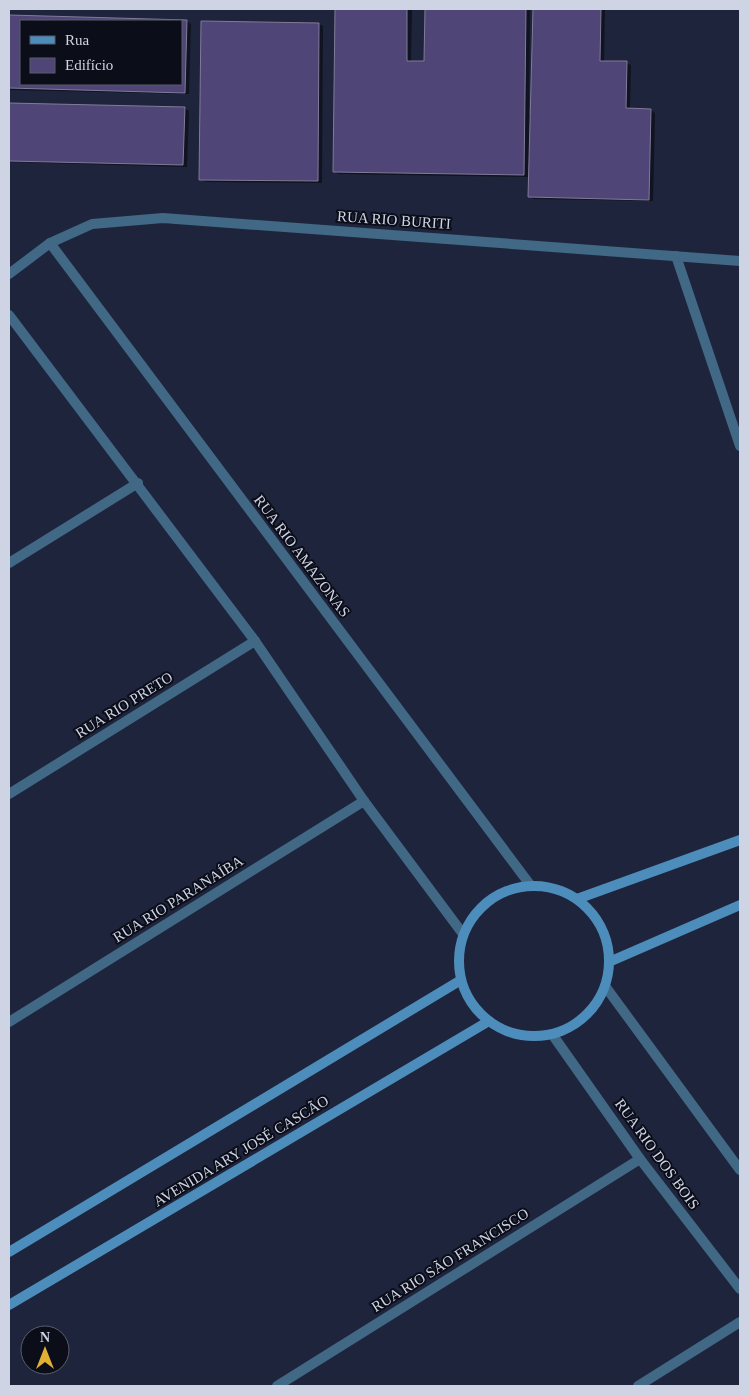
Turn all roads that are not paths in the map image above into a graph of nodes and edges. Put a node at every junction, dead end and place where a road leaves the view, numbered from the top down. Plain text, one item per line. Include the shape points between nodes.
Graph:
1 (50, 244) junction
2 (676, 256) junction
3 (740, 261) edge
4 (9, 274) edge
5 (9, 316) edge
6 (740, 446) edge
7 (138, 484) junction
8 (9, 563) edge
9 (255, 641) junction
10 (9, 794) edge
11 (364, 801) junction
12 (740, 840) edge
13 (531, 886) junction
14 (577, 899) junction
15 (740, 905) edge
16 (463, 934) junction
17 (610, 962) junction
18 (460, 980) junction
19 (605, 986) junction
20 (9, 1022) edge
21 (489, 1022) junction
22 (552, 1034) junction
23 (640, 1159) junction
24 (740, 1170) edge
25 (9, 1252) edge
26 (740, 1289) edge
27 (9, 1306) edge
28 (740, 1322) edge
29 (277, 1386) edge
30 (638, 1386) edge

1 - 2 street, RUA RIO BURITI via 92,224 163,218
1 - 4 street, RUA RIO BURITI
1 - 13 street, RUA RIO AMAZONAS
2 - 3 street, RUA RIO BURITI
2 - 6 street
5 - 7 street
7 - 8 street
7 - 9 street
9 - 10 street, RUA RIO PRETO
9 - 11 street
11 - 16 street
11 - 20 street, RUA RIO PARANAÍBA
12 - 14 street
13 - 14 street via 555,889
13 - 16 street via 502,893 478,910
14 - 17 street via 594,916 606,938
15 - 17 street
16 - 18 street via 458,957
17 - 19 street
18 - 21 street via 471,1003
18 - 25 street
19 - 22 street via 593,1008 575,1024
19 - 24 street
21 - 22 street via 508,1032 530,1036
21 - 27 street, AVENIDA ARY JOSÉ CASCÃO
22 - 23 street, RUA RIO DOS BOIS
23 - 26 street, RUA RIO DOS BOIS
23 - 29 street, RUA RIO SÃO FRANCISCO
28 - 30 street

